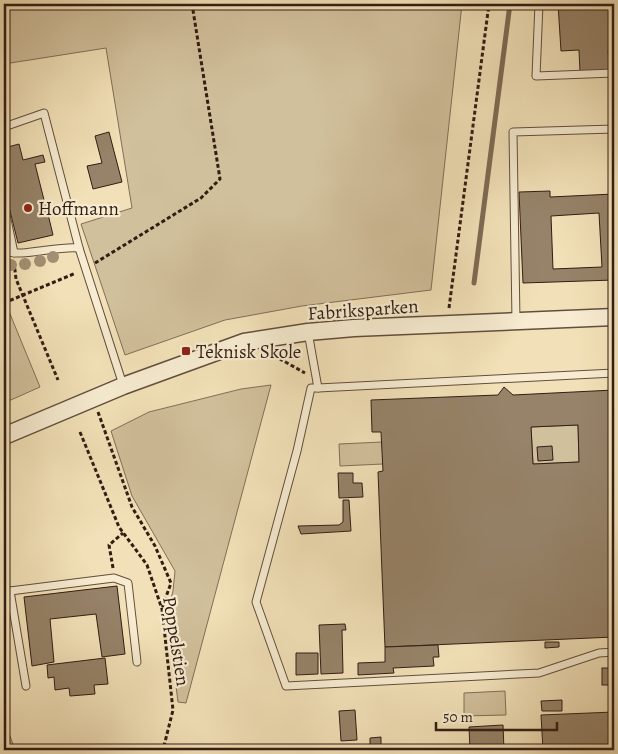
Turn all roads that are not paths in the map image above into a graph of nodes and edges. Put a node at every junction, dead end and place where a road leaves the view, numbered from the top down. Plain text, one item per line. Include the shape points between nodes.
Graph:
1 (538, 4) edge
2 (614, 73) edge
3 (4, 127) edge
4 (614, 129) edge
5 (4, 205) edge
6 (79, 248) junction
7 (4, 250) edge
8 (14, 253) junction
9 (614, 317) edge
10 (516, 321) junction
11 (308, 332) junction
12 (614, 373) edge
13 (123, 386) junction
14 (318, 388) junction
15 (4, 436) edge
16 (7, 590) edge
17 (614, 652) edge
18 (137, 662) dead end
19 (26, 686) dead end

1 - 2 lane via 536,76
3 - 6 lane via 44,113
4 - 10 lane via 513,132
5 - 8 lane
6 - 8 lane via 65,246
6 - 13 lane
7 - 8 lane
9 - 10 street, Fabriksparken
10 - 11 street, Fabriksparken
11 - 13 street, Fabriksparken via 244,342
11 - 14 lane
12 - 14 lane
13 - 15 street, Fabriksparken
14 - 17 lane via 311,388 256,602 286,686 539,673 599,653
16 - 18 lane via 114,578 128,582
16 - 19 lane

